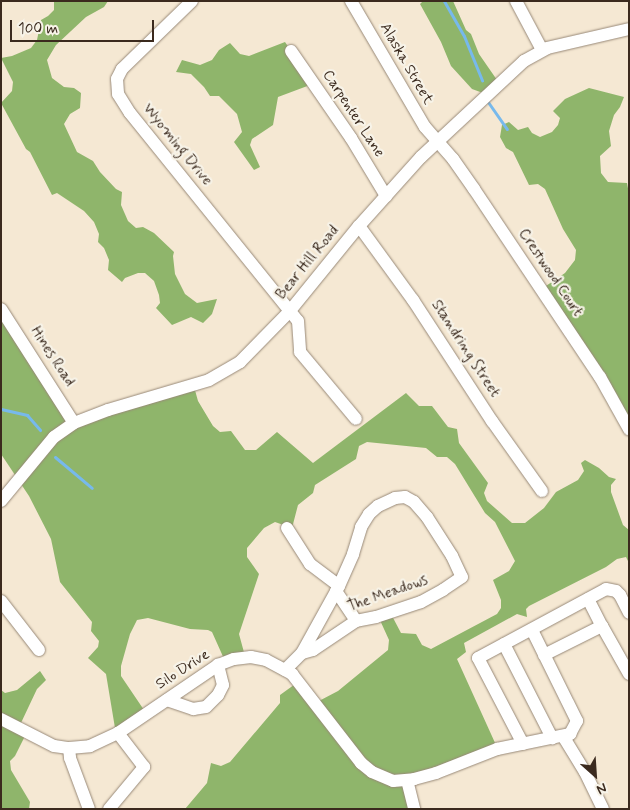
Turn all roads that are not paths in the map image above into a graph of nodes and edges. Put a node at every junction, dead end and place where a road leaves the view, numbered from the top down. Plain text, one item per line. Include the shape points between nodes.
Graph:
1 (192, 1) edge
2 (351, 1) edge
3 (516, 1) edge
4 (629, 29) edge
5 (542, 50) junction
6 (291, 51) dead end
7 (437, 141) junction
8 (386, 196) junction
9 (359, 226) junction
10 (1, 309) edge
11 (289, 312) junction
12 (356, 418) dead end
13 (74, 424) junction
14 (629, 429) edge
15 (542, 491) dead end
16 (1, 501) edge
17 (287, 528) dead end
18 (337, 589) junction
19 (588, 599) junction
20 (1, 601) edge
21 (629, 613) edge
22 (356, 621) junction
23 (602, 626) junction
24 (532, 630) junction
25 (504, 644) junction
26 (39, 650) dead end
27 (302, 653) junction
28 (544, 655) junction
29 (218, 665) junction
30 (285, 670) junction
31 (629, 674) edge
32 (167, 700) junction
33 (1, 719) edge
34 (118, 733) junction
35 (561, 736) junction
36 (523, 744) junction
37 (69, 748) junction
38 (407, 780) junction
39 (89, 809) edge
40 (108, 809) edge
41 (414, 809) edge
42 (603, 809) edge

1 - 11 street, Wyoming Drive via 122,69 117,79 118,94
2 - 7 street, Alaska Street via 425,127
3 - 5 street
4 - 5 street, Bear Hill Road
5 - 7 street, Bear Hill Road via 524,60
6 - 8 street, Carpenter Lane via 351,138
7 - 8 street, Bear Hill Road
7 - 14 street, Crestwood Court via 474,189 600,377
8 - 9 street, Bear Hill Road
9 - 11 street, Bear Hill Road
9 - 15 street, Standring Street
10 - 13 street, Hines Road
11 - 12 street, Wyoming Drive via 298,321 300,352
11 - 13 street, Bear Hill Road via 227,371
13 - 16 street, Bear Hill Road via 54,437
17 - 18 street via 310,564
18 - 22 street
18 - 22 street, The Meadows via 369,514 395,498 405,497 414,502 427,517 462,577 421,602
18 - 27 street, The Meadows
19 - 21 street via 606,589 616,591
19 - 23 street
19 - 24 street
20 - 26 street
22 - 27 street, The Meadows via 313,650
23 - 28 street
23 - 31 street
24 - 25 street
24 - 28 street
25 - 35 street
25 - 36 street via 478,658
27 - 30 street, The Meadows
28 - 35 street via 577,721
29 - 30 street, Silo Drive via 251,657 266,660
29 - 32 street, Silo Drive
29 - 32 street via 224,685 206,707 193,710
30 - 38 street, Silo Drive via 298,680 361,763 382,777
32 - 34 street, Silo Drive
33 - 37 street, Silo Drive via 46,743
34 - 37 street, Silo Drive via 90,746
34 - 40 street via 144,767
35 - 36 street, Silo Drive
35 - 42 street via 586,772
36 - 38 street, Silo Drive via 497,749 425,777
37 - 39 street
38 - 41 street

